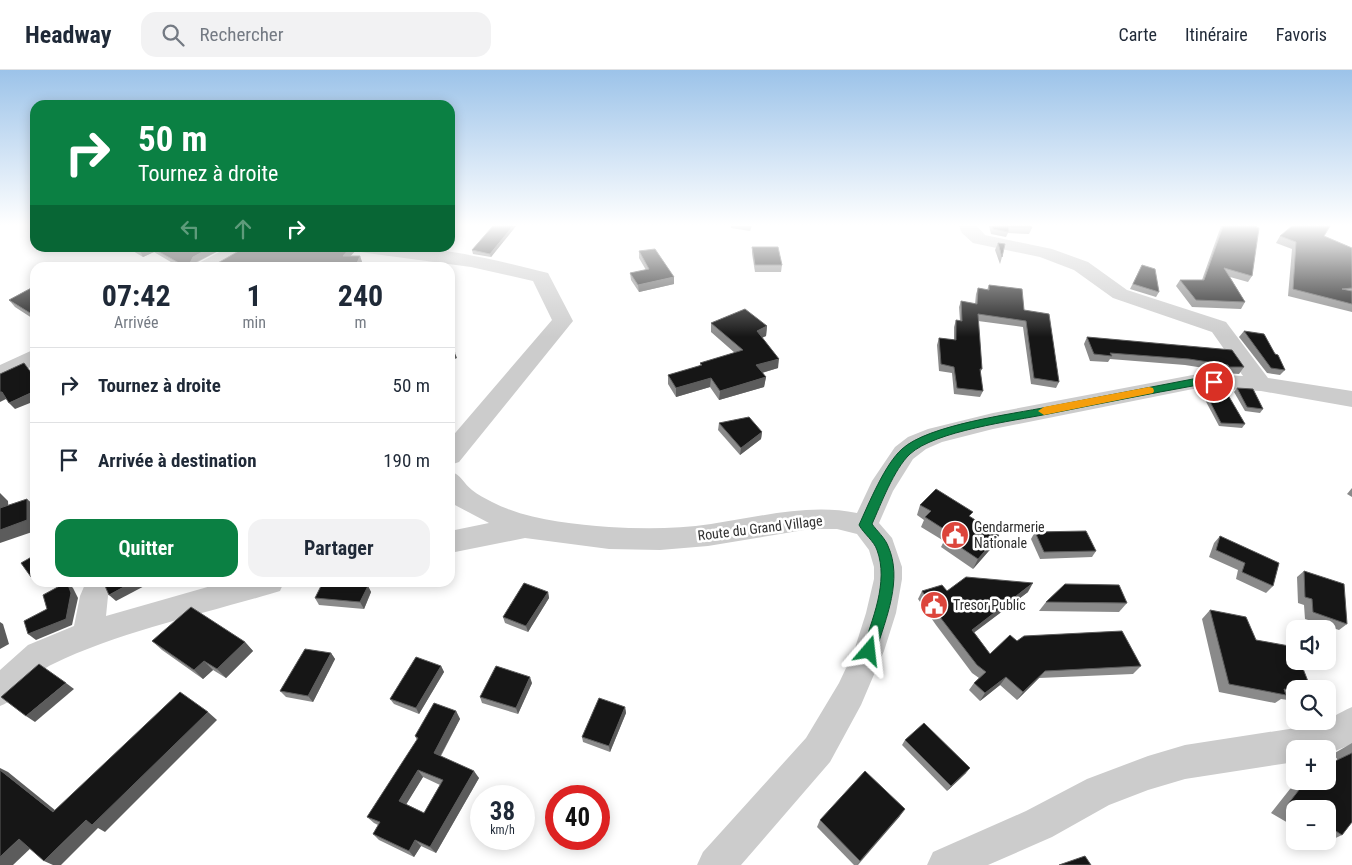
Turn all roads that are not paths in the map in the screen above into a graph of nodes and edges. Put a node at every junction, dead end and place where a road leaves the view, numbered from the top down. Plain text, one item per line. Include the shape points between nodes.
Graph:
1 (480, 263) edge
2 (1073, 263) edge
3 (30, 359) edge
4 (0, 374) edge
5 (1261, 384) junction
6 (1352, 399) edge
7 (455, 450) edge
8 (455, 488) edge
9 (866, 525) junction
10 (525, 528) junction
11 (455, 541) edge
12 (98, 587) edge
13 (251, 587) edge
14 (88, 634) junction
15 (0, 691) edge
16 (1352, 723) edge
17 (716, 865) edge
18 (946, 865) edge

1 - 7 street via 541,277 563,321
2 - 5 street via 1120,294 1219,327
3 - 4 street
5 - 6 street
5 - 9 street via 1198,381 936,435 904,453 881,488
8 - 10 street, Route du Grand Village via 462,497 484,510
9 - 10 street, Route du Grand Village via 837,519 810,519 660,539 609,538
9 - 17 street via 882,546 888,567 881,613 869,651 850,694 818,750
10 - 11 street
12 - 14 street
13 - 14 street
14 - 15 street via 39,655
16 - 18 street via 1344,731 1314,742 1185,762 1148,773 1099,791 1039,824

